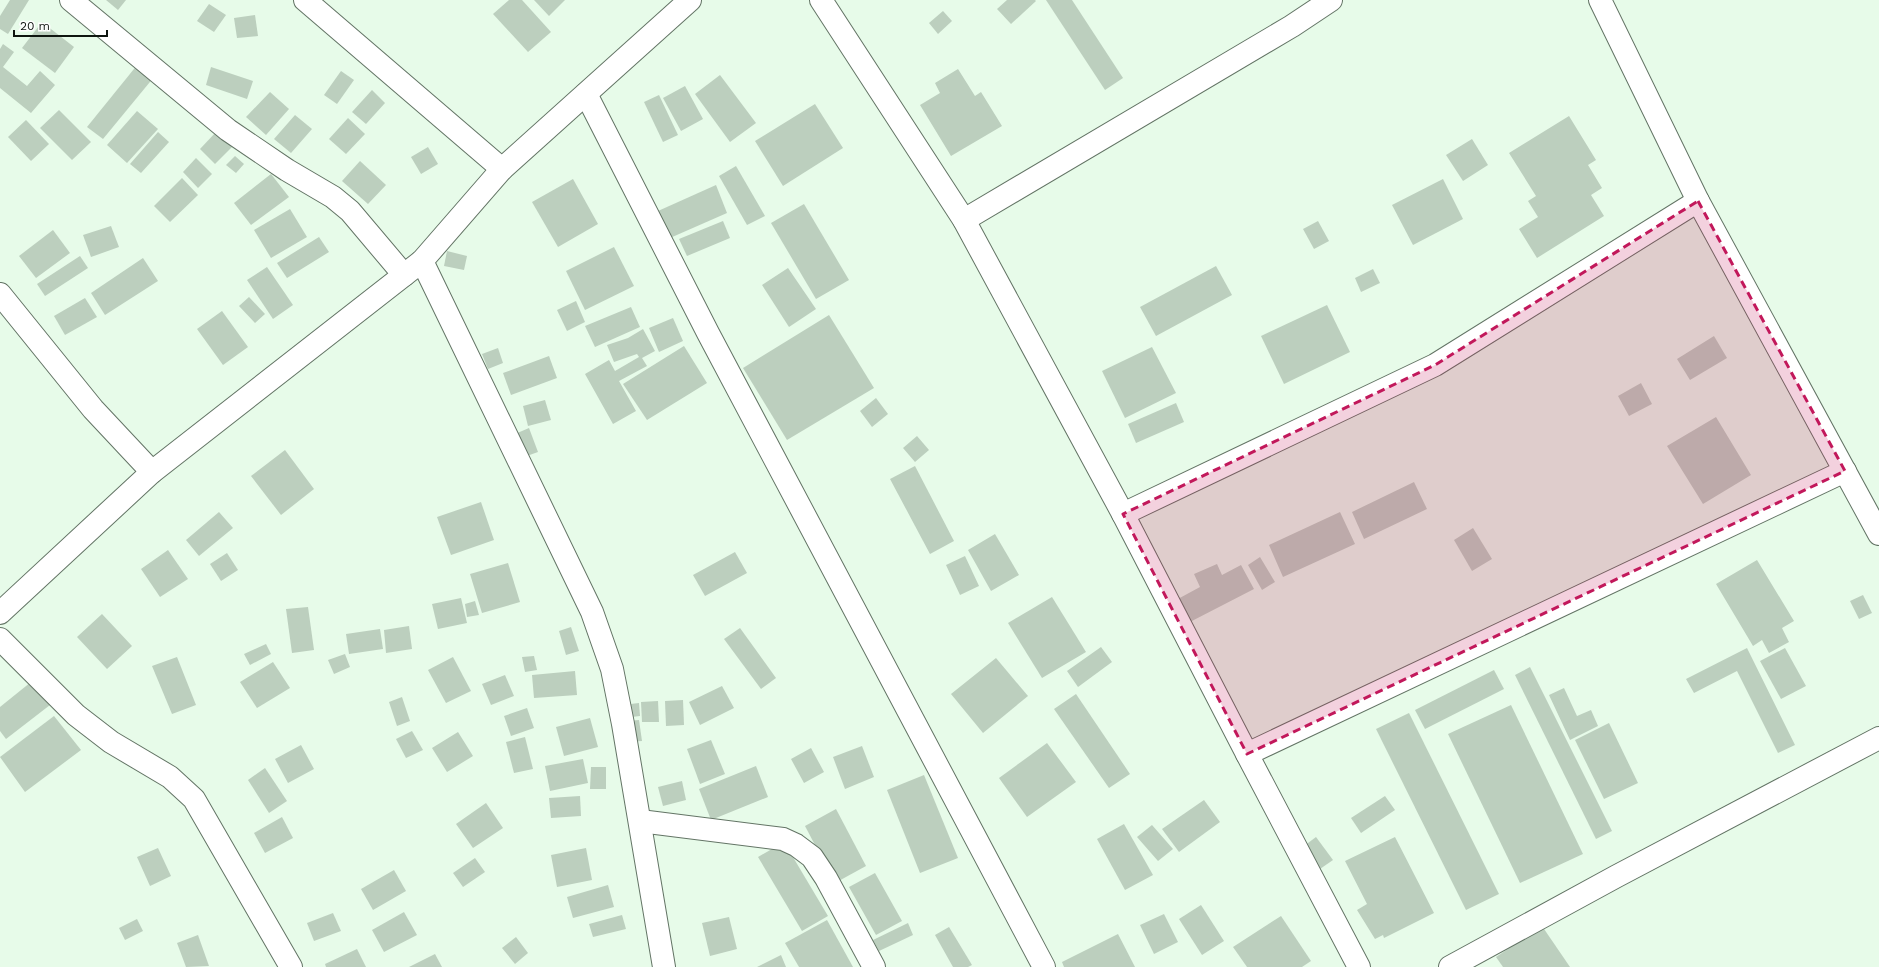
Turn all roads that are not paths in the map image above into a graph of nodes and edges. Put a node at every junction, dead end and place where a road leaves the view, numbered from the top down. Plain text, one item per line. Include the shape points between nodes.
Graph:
1 (71, 0) edge
2 (305, 0) edge
3 (690, 0) edge
4 (821, 0) edge
5 (1331, 0) edge
6 (1600, 0) edge
7 (586, 94) junction
8 (502, 169) junction
9 (1698, 201) junction
10 (964, 220) junction
11 (422, 261) junction
12 (404, 275) junction
13 (0, 294) edge
14 (1845, 471) junction
15 (152, 472) junction
16 (1123, 514) junction
17 (1879, 534) edge
18 (4, 600) edge
19 (0, 639) edge
20 (1879, 738) edge
21 (1247, 754) junction
22 (640, 821) junction
23 (291, 967) edge
24 (664, 967) edge
25 (874, 967) edge
26 (1044, 967) edge
27 (1359, 967) edge
28 (1450, 967) edge

1 - 12 street via 228,130 333,197 350,211
2 - 8 street
3 - 7 street
4 - 10 street
5 - 10 street via 1286,30
6 - 9 street
7 - 8 street
7 - 26 street via 715,347
8 - 11 street
9 - 14 street
9 - 16 street via 1435,365
10 - 16 street
11 - 12 street
11 - 22 street via 592,612 612,669
12 - 15 street
13 - 15 street via 92,409
14 - 17 street
14 - 21 street
15 - 18 street
16 - 21 street
19 - 23 street via 76,716 111,742 170,777 194,799
20 - 28 street
21 - 27 street
22 - 24 street
22 - 25 street via 784,839 796,845 812,858 826,878

